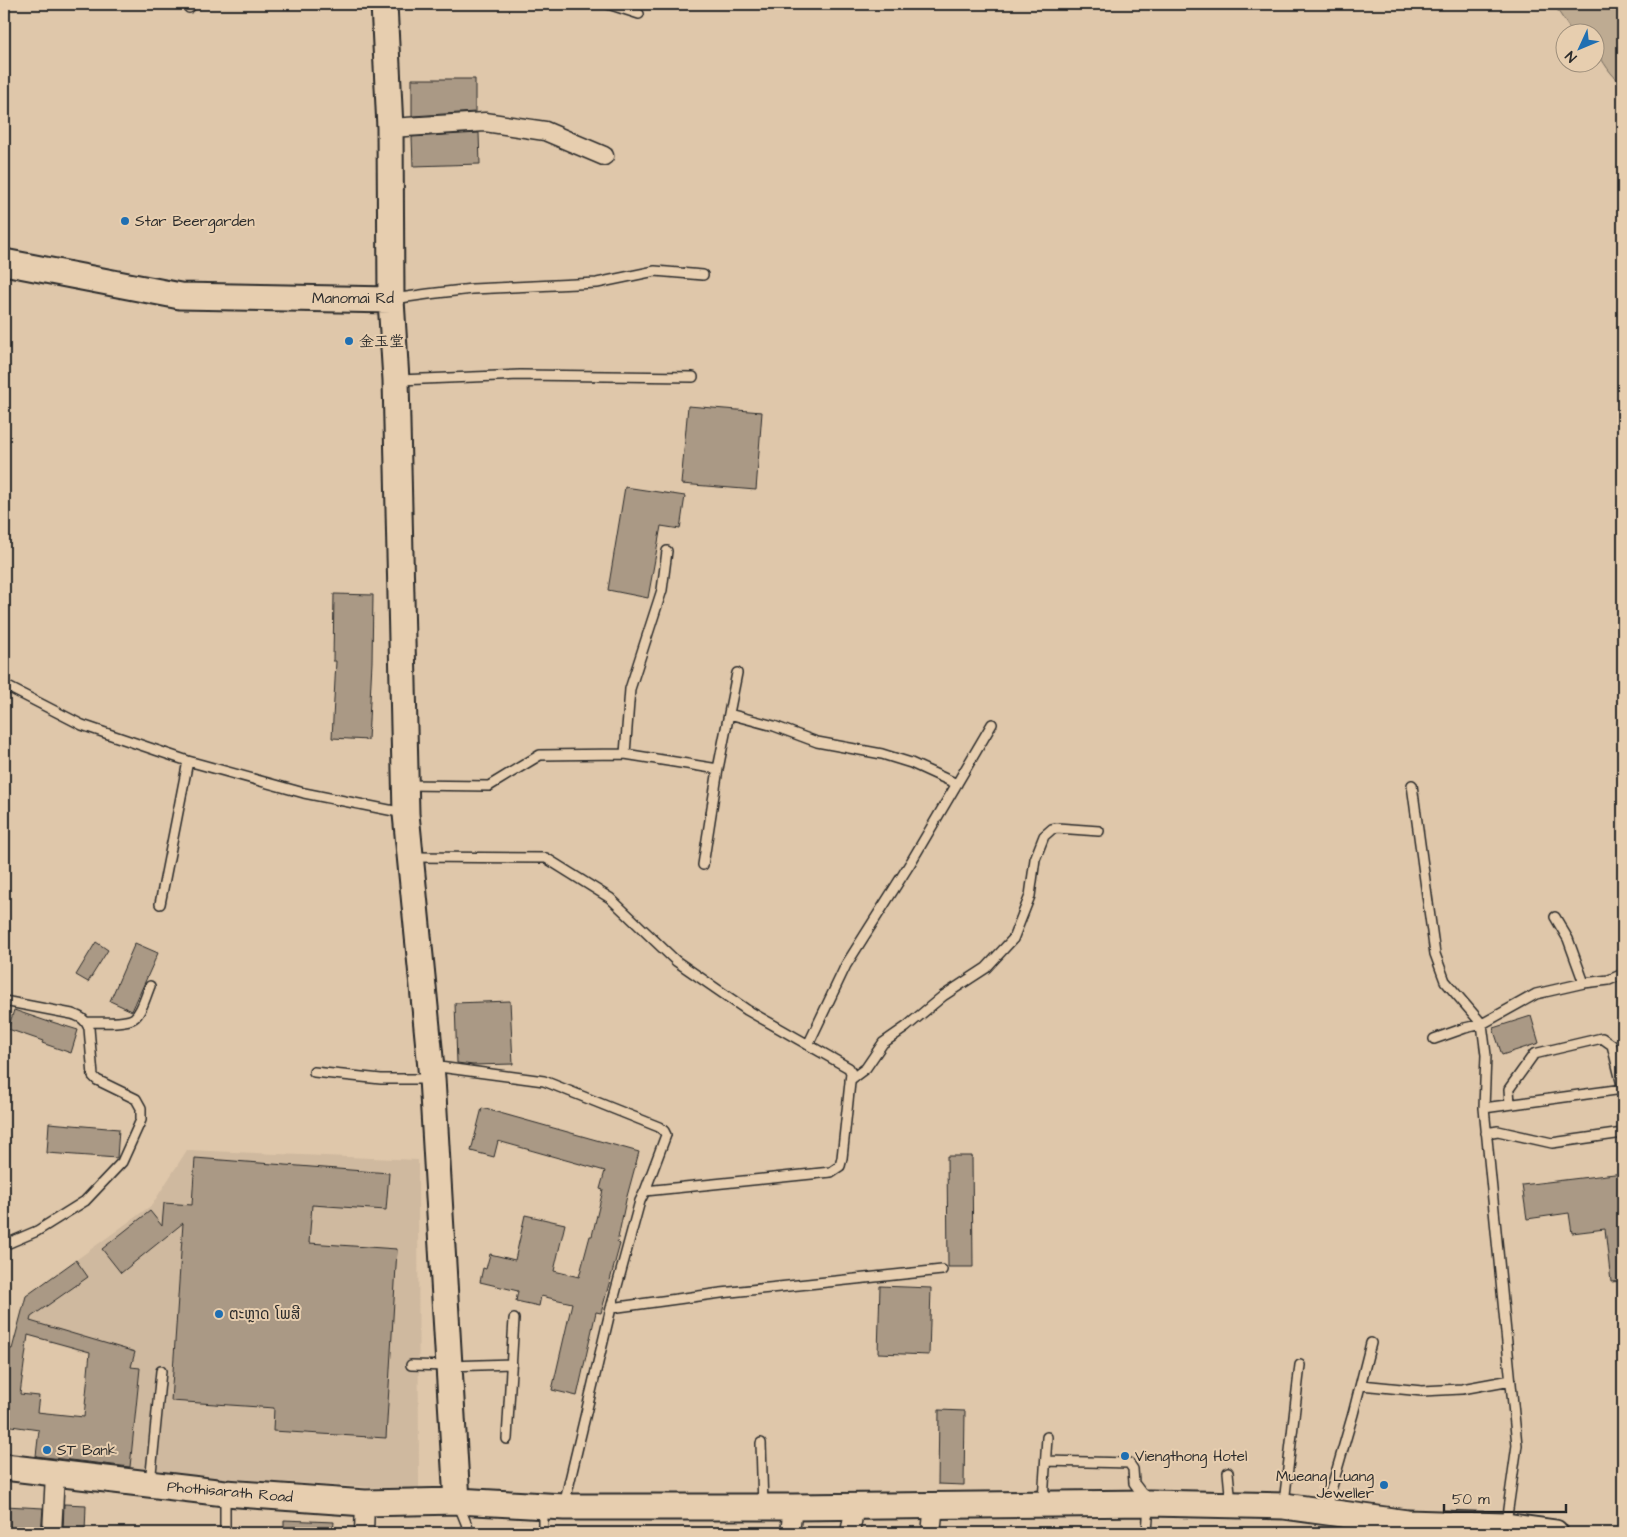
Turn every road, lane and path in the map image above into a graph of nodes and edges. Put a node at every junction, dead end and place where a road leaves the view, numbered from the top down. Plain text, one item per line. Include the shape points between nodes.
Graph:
1 (384, 4) edge
2 (608, 4) edge
3 (639, 14) dead end
4 (390, 128) junction
5 (604, 156) dead end
6 (4, 262) edge
7 (703, 276) dead end
8 (391, 300) junction
9 (693, 377) dead end
10 (396, 380) junction
11 (667, 552) dead end
12 (736, 673) dead end
13 (4, 693) edge
14 (729, 714) junction
15 (992, 724) dead end
16 (625, 754) junction
17 (188, 761) junction
18 (718, 769) junction
19 (957, 784) junction
20 (406, 785) junction
21 (1412, 785) dead end
22 (406, 814) junction
23 (1099, 831) dead end
24 (410, 857) junction
25 (703, 865) dead end
26 (160, 904) dead end
27 (1555, 917) dead end
28 (1623, 974) edge
29 (1584, 983) junction
30 (150, 986) dead end
31 (4, 1001) edge
32 (86, 1022) junction
33 (1482, 1024) junction
34 (1434, 1039) dead end
35 (808, 1045) junction
36 (314, 1072) dead end
37 (432, 1072) junction
38 (850, 1080) junction
39 (1623, 1090) edge
40 (1510, 1104) junction
41 (1484, 1108) junction
42 (1486, 1132) junction
43 (1623, 1132) edge
44 (645, 1191) junction
45 (4, 1245) edge
46 (942, 1270) dead end
47 (611, 1308) junction
48 (514, 1319) dead end
49 (1370, 1343) dead end
50 (512, 1364) junction
51 (412, 1365) dead end
52 (1300, 1365) dead end
53 (449, 1366) junction
54 (161, 1371) dead end
55 (1511, 1380) junction
56 (1361, 1385) junction
57 (1047, 1437) dead end
58 (507, 1439) dead end
59 (761, 1443) dead end
60 (1046, 1461) junction
61 (4, 1467) edge
62 (1228, 1472) dead end
63 (56, 1474) junction
64 (150, 1484) junction
65 (225, 1493) junction
66 (457, 1502) junction
67 (1149, 1502) junction
68 (365, 1503) junction
69 (1043, 1504) junction
70 (934, 1505) junction
71 (1231, 1505) junction
72 (553, 1506) junction
73 (855, 1506) junction
74 (1284, 1506) junction
75 (763, 1507) junction
76 (793, 1507) junction
77 (1325, 1511) junction
78 (1356, 1524) edge
79 (1505, 1526) junction
80 (52, 1533) edge
81 (224, 1533) edge
82 (364, 1533) edge
83 (470, 1533) edge
84 (543, 1533) edge
85 (790, 1533) edge
86 (850, 1533) edge
87 (931, 1533) edge
88 (1147, 1533) edge
89 (1555, 1533) edge

1 - 4 street
2 - 3 lane
4 - 5 street via 485,122 545,131
4 - 8 street
6 - 8 street, Manomai Rd via 180,296
7 - 8 lane, Manomai Rd via 655,271 597,284 472,289
8 - 10 street
9 - 10 lane via 520,375
10 - 20 street
11 - 16 lane via 662,590 630,689
12 - 14 lane
13 - 17 lane via 8,687 82,725
14 - 18 lane
14 - 19 lane via 817,742 882,754
15 - 19 lane
16 - 18 lane
16 - 20 lane via 540,755 489,786
17 - 22 lane via 304,793
17 - 26 lane
18 - 25 lane
19 - 35 lane via 846,965
20 - 22 street
21 - 33 lane via 1435,954 1445,981
22 - 24 street
23 - 38 lane via 1057,828 1044,836 1035,859 1030,896 1013,940 986,968 943,996 883,1043 866,1068
24 - 35 lane via 546,858 610,898 676,961 747,1010
24 - 37 street
27 - 29 lane via 1568,939
28 - 29 lane via 1609,980
29 - 33 lane via 1536,994
30 - 32 lane via 134,1018
31 - 32 lane via 72,1014
32 - 45 lane via 93,1076 136,1099 141,1108 141,1120 122,1162 85,1201 37,1230
33 - 34 lane
33 - 41 lane via 1486,1055
35 - 38 lane via 849,1068
36 - 37 lane via 381,1079
37 - 44 lane via 544,1081 658,1127 666,1135
37 - 53 street
38 - 44 lane via 842,1158 840,1166 832,1172
39 - 40 lane
39 - 40 lane via 1612,1045 1602,1038 1534,1054 1509,1089
40 - 41 lane
41 - 42 lane
42 - 43 lane via 1498,1131 1552,1143
42 - 55 lane
44 - 47 lane
46 - 47 lane
47 - 72 lane
48 - 50 lane
49 - 56 lane
50 - 53 lane
50 - 58 lane
51 - 53 lane
52 - 74 lane
53 - 66 street
54 - 64 lane
55 - 56 lane via 1462,1389 1422,1390
55 - 79 lane via 1517,1445
56 - 77 lane
57 - 60 lane
59 - 75 lane
60 - 67 lane via 1129,1462 1134,1483
60 - 69 lane
61 - 63 street, Phothisarath Road
62 - 71 lane
63 - 64 street, Phothisarath Road
63 - 80 street
64 - 65 street, Phothisarath Road
65 - 68 street, Phothisarath Road
65 - 81 lane
66 - 68 street, Phothisarath Road
66 - 72 street, Phothisarath Road
66 - 83 lane
67 - 69 street, Phothisarath Road
67 - 71 street, Phothisarath Road
67 - 88 lane
68 - 82 street
69 - 70 street, Phothisarath Road
70 - 73 street, Phothisarath Road
70 - 87 street
71 - 74 street, Phothisarath Road
72 - 75 street, Phothisarath Road
72 - 84 lane
73 - 76 street, Phothisarath Road
73 - 86 street
74 - 77 street, Phothisarath Road
75 - 76 street, Phothisarath Road
76 - 85 street
77 - 78 street, Phothisarath Road
78 - 79 street, Phothisarath Road
79 - 89 street, Phothisarath Road

